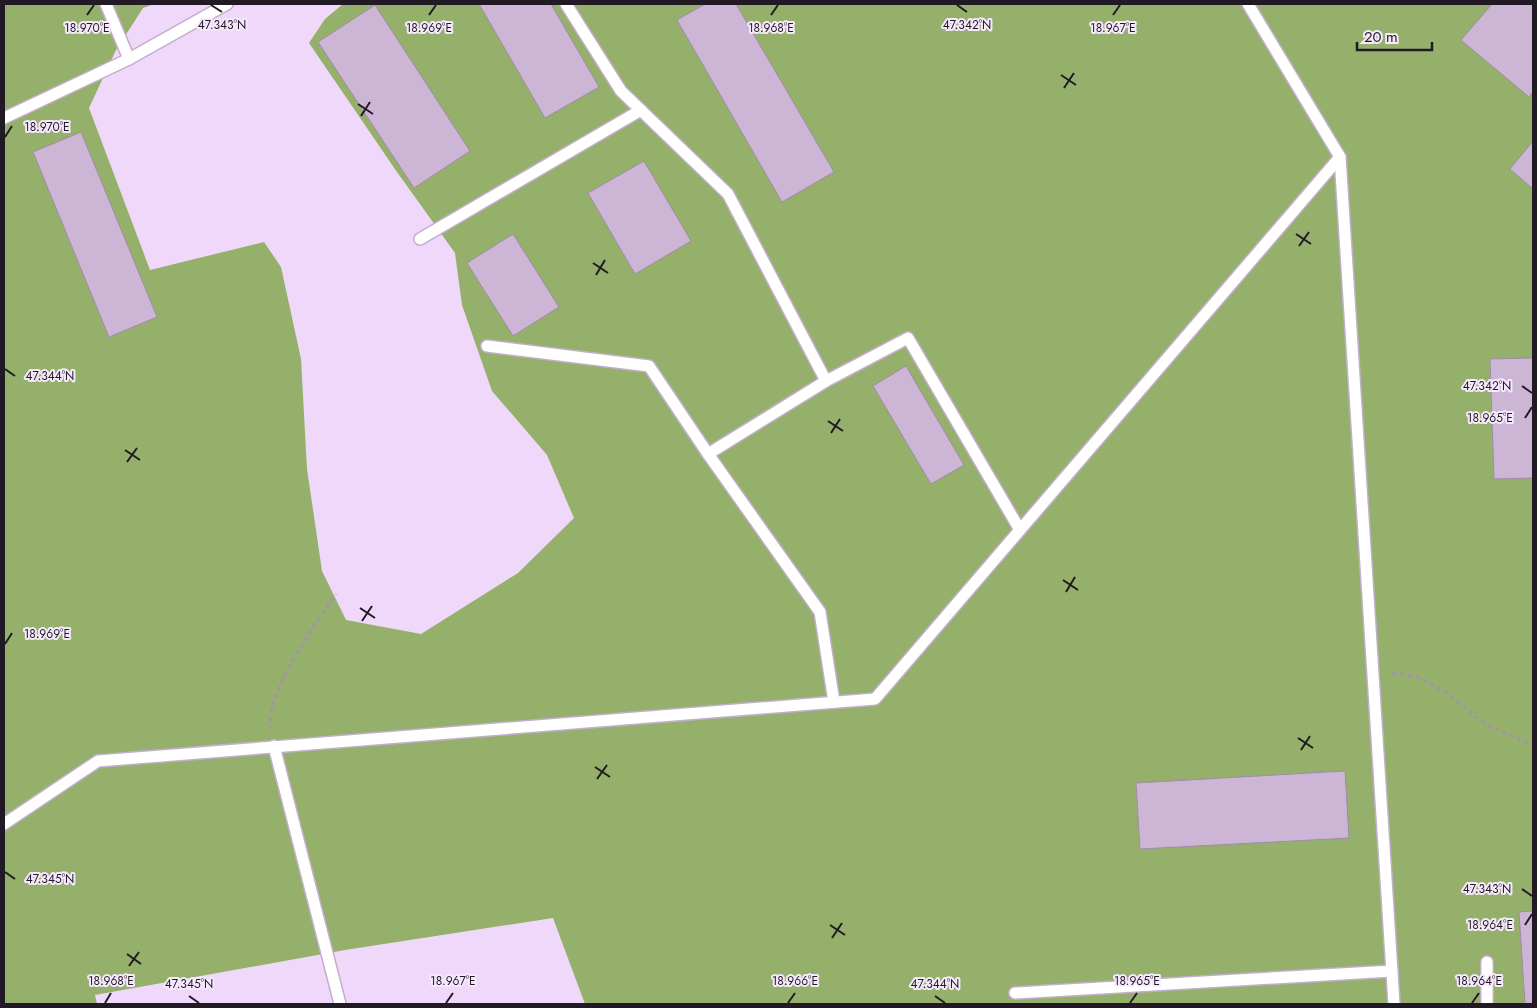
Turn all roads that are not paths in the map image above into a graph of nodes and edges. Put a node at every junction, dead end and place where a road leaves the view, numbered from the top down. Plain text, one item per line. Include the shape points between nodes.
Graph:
1 (106, 4) edge
2 (227, 4) edge
3 (566, 4) edge
4 (1248, 4) edge
5 (129, 59) junction
6 (640, 110) junction
7 (4, 118) edge
8 (1340, 157) junction
9 (420, 239) dead end
10 (487, 346) dead end
11 (826, 381) junction
12 (708, 454) junction
13 (1020, 530) junction
14 (834, 702) junction
15 (274, 746) junction
16 (4, 824) edge
17 (1487, 962) dead end
18 (1392, 971) junction
19 (1015, 993) dead end
20 (340, 1004) edge
21 (1394, 1004) edge
22 (1487, 1004) edge

1 - 5 lane
2 - 5 lane
3 - 6 lane via 620,91
4 - 8 lane
5 - 7 lane
6 - 9 lane
6 - 11 lane via 728,194
8 - 13 lane
8 - 18 lane
10 - 12 lane via 649,366
11 - 12 lane
11 - 13 lane via 908,338
12 - 14 lane via 820,612
13 - 14 lane via 875,699
14 - 15 lane
15 - 16 lane via 98,760
15 - 20 lane
17 - 22 lane
18 - 19 lane
18 - 21 lane

